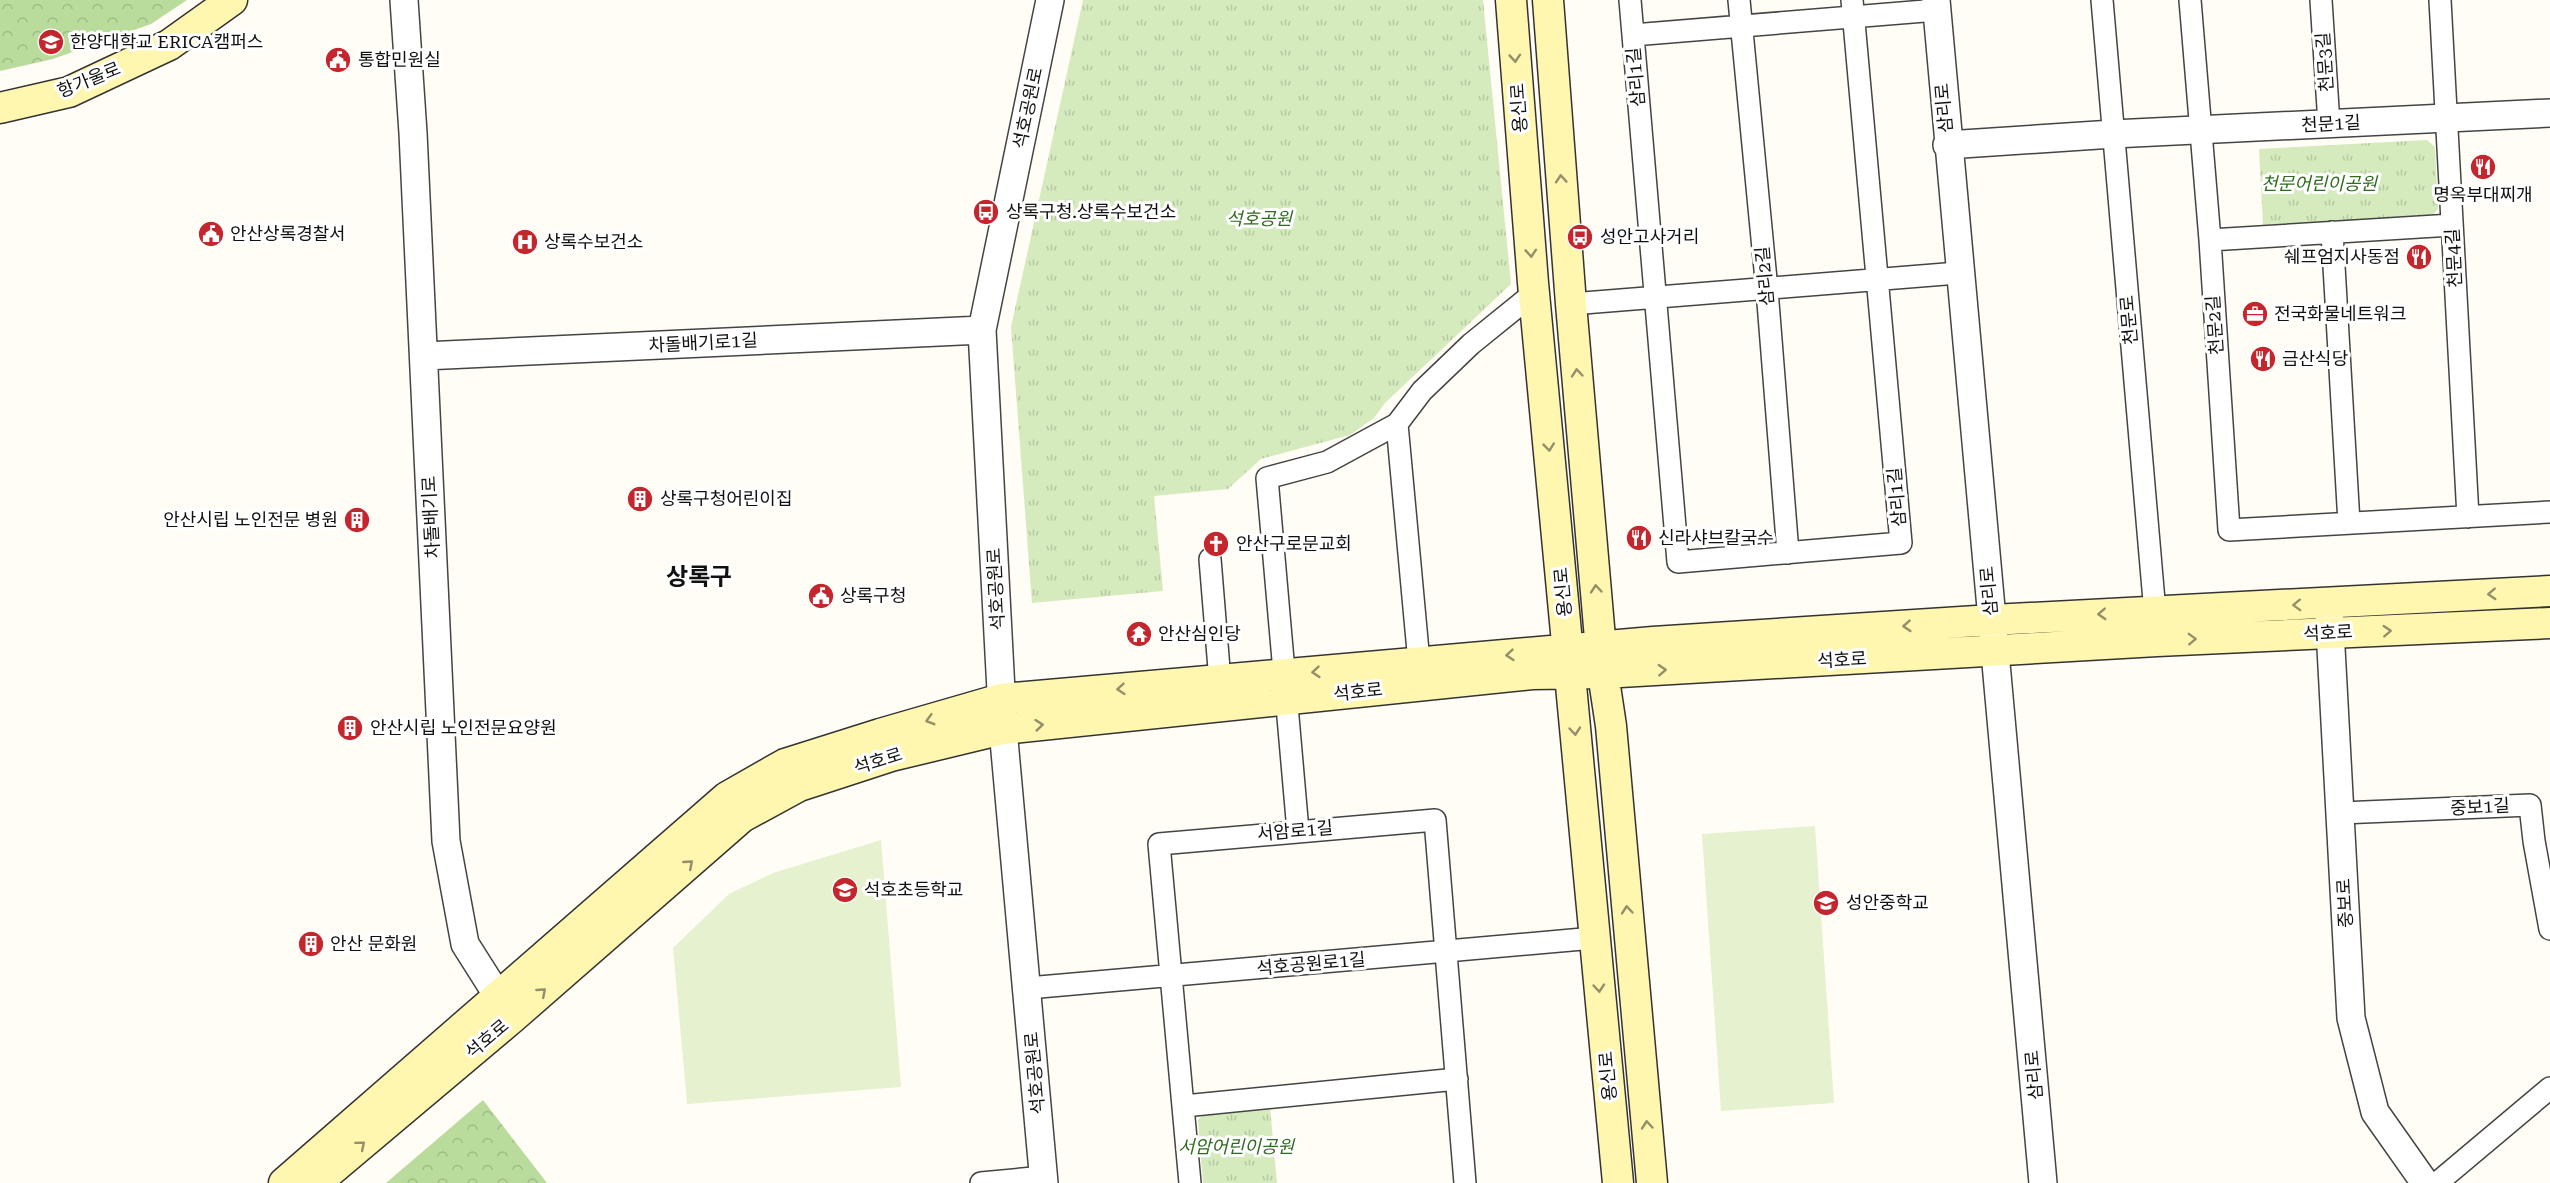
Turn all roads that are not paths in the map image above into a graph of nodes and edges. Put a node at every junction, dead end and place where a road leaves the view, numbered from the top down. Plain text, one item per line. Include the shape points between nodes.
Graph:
1 (232, 0) edge
2 (404, 0) edge
3 (1050, 0) edge
4 (1511, 0) edge
5 (1548, 0) edge
6 (1630, 0) edge
7 (1739, 0) edge
8 (2102, 0) edge
9 (2190, 0) edge
10 (2321, 0) edge
11 (2440, 0) edge
12 (1936, 5) edge
13 (1852, 8) edge
14 (1742, 24) junction
15 (1633, 35) junction
16 (0, 108) edge
17 (2550, 113) edge
18 (2447, 118) junction
19 (2330, 124) junction
20 (2201, 131) junction
21 (2113, 134) junction
22 (1947, 145) junction
23 (2452, 225) junction
24 (2332, 232) junction
25 (2210, 240) junction
26 (1958, 273) junction
27 (1877, 280) junction
28 (1767, 290) junction
29 (1534, 293) junction
30 (1655, 298) junction
31 (1571, 304) junction
32 (982, 330) junction
33 (423, 356) junction
34 (1397, 424) junction
35 (2550, 512) edge
36 (2468, 517) junction
37 (2349, 523) junction
38 (1788, 553) junction
39 (1210, 559) dead end
40 (2550, 591) edge
41 (2329, 603) junction
42 (2156, 611) junction
43 (1992, 620) junction
44 (2550, 623) edge
45 (2330, 633) junction
46 (2157, 641) junction
47 (1995, 651) junction
48 (1602, 660) junction
49 (1569, 661) junction
50 (1419, 662) junction
51 (1220, 681) junction
52 (1285, 687) junction
53 (1001, 699) junction
54 (1003, 729) junction
55 (2341, 813) junction
56 (1298, 831) junction
57 (2550, 929) edge
58 (1594, 938) junction
59 (1447, 952) junction
60 (1171, 976) junction
61 (1028, 988) junction
62 (505, 1006) junction
63 (1457, 1079) junction
64 (2550, 1088) edge
65 (1184, 1106) junction
66 (1044, 1180) edge
67 (284, 1183) edge
68 (316, 1183) edge
69 (981, 1183) edge
70 (1190, 1183) edge
71 (1466, 1183) edge
72 (1618, 1183) edge
73 (1652, 1183) edge
74 (2043, 1183) edge
75 (2425, 1183) edge
76 (2437, 1183) edge

1 - 16 main road, 항가울로 via 169,45 69,92
2 - 33 street, 차돌배기로
3 - 32 street, 석호공원로
4 -> 29 main road, 용신로
31 -> 5 main road, 용신로
6 - 15 street, 삼리1길
7 - 14 street, 삼리2길
8 - 21 street, 천문로
9 - 20 street, 천문2길
10 - 19 street, 천문3길
11 - 18 street, 천문4길
12 - 13 street
12 - 22 street, 삼리로
13 - 14 street
13 - 27 street, 삼리1길
14 - 15 street
14 - 28 street, 삼리2길
15 - 30 street, 삼리1길
17 - 18 street, 천문1길
18 - 19 street, 천문1길
18 - 23 street, 천문4길
19 - 20 street, 천문1길
20 - 21 street, 천문1길
20 - 25 street, 천문2길
21 - 22 street, 천문1길
21 - 42 street, 천문로
22 - 26 street, 삼리로
23 - 24 street
23 - 36 street, 천문4길
24 - 25 street
24 - 37 street
25 - 37 street, 천문2길 via 2229,530
26 - 27 street
26 - 43 street, 삼리로
27 - 28 street
27 - 38 street, 삼리1길 via 1901,543
28 - 30 street
28 - 38 street, 삼리2길
29 - 34 street via 1471,344 1422,391
29 -> 49 main road, 용신로
30 - 31 street
30 - 38 street, 삼리1길 via 1678,562
48 -> 31 main road, 용신로
32 - 33 street, 차돌배기로1길
32 - 53 street, 석호공원로
33 - 62 street, 차돌배기로 via 446,841 465,944
34 - 50 street
34 - 52 street via 1327,462 1267,478
35 - 36 street, 천문2길
36 - 37 street, 천문2길
39 - 51 street
40 -> 41 main road, 석호로
41 -> 42 main road, 석호로
41 - 45 street, 중보로
42 -> 43 main road, 석호로
42 - 46 street, 천문로
43 - 47 street, 삼리로
43 -> 48 main road, 석호로
45 -> 44 main road, 석호로
46 -> 45 main road, 석호로
45 - 55 street, 중보로
46 - 47 main road, 석호로
48 -> 47 main road, 석호로
47 - 74 street, 삼리로
48 - 49 main road, 석호로
73 -> 48 main road, 용신로
49 -> 50 main road, 석호로
49 - 52 main road, 석호로 via 1462,681
49 -> 58 main road, 용신로
50 -> 52 main road, 석호로
51 - 52 main road, 석호로
51 -> 53 main road, 석호로
54 -> 52 main road, 석호로
52 - 56 street
53 - 54 street, 석호공원로
53 -> 62 main road, 석호로 via 785,764 727,797
54 - 61 street, 석호공원로
62 -> 54 main road, 석호로 via 742,817 799,786 891,756
55 - 57 street, 중보1길 via 2530,805
55 - 75 street, 중보로 via 2351,1018 2375,1112
56 - 59 street, 서암로1길 via 1435,820
56 - 60 street, 서암로1길 via 1159,844
58 - 59 street, 석호공원로1길
58 -> 72 main road, 용신로
59 - 60 street, 석호공원로1길
59 - 63 street, 서암로1길
60 - 61 street, 석호공원로1길
60 - 65 street, 서암로1길
61 - 66 street, 석호공원로
62 - 67 main road, 석호로
68 -> 62 main road, 석호로
63 - 65 street
63 - 71 street, 서암로1길
64 - 76 street
65 - 70 street, 서암로1길
66 - 69 street

